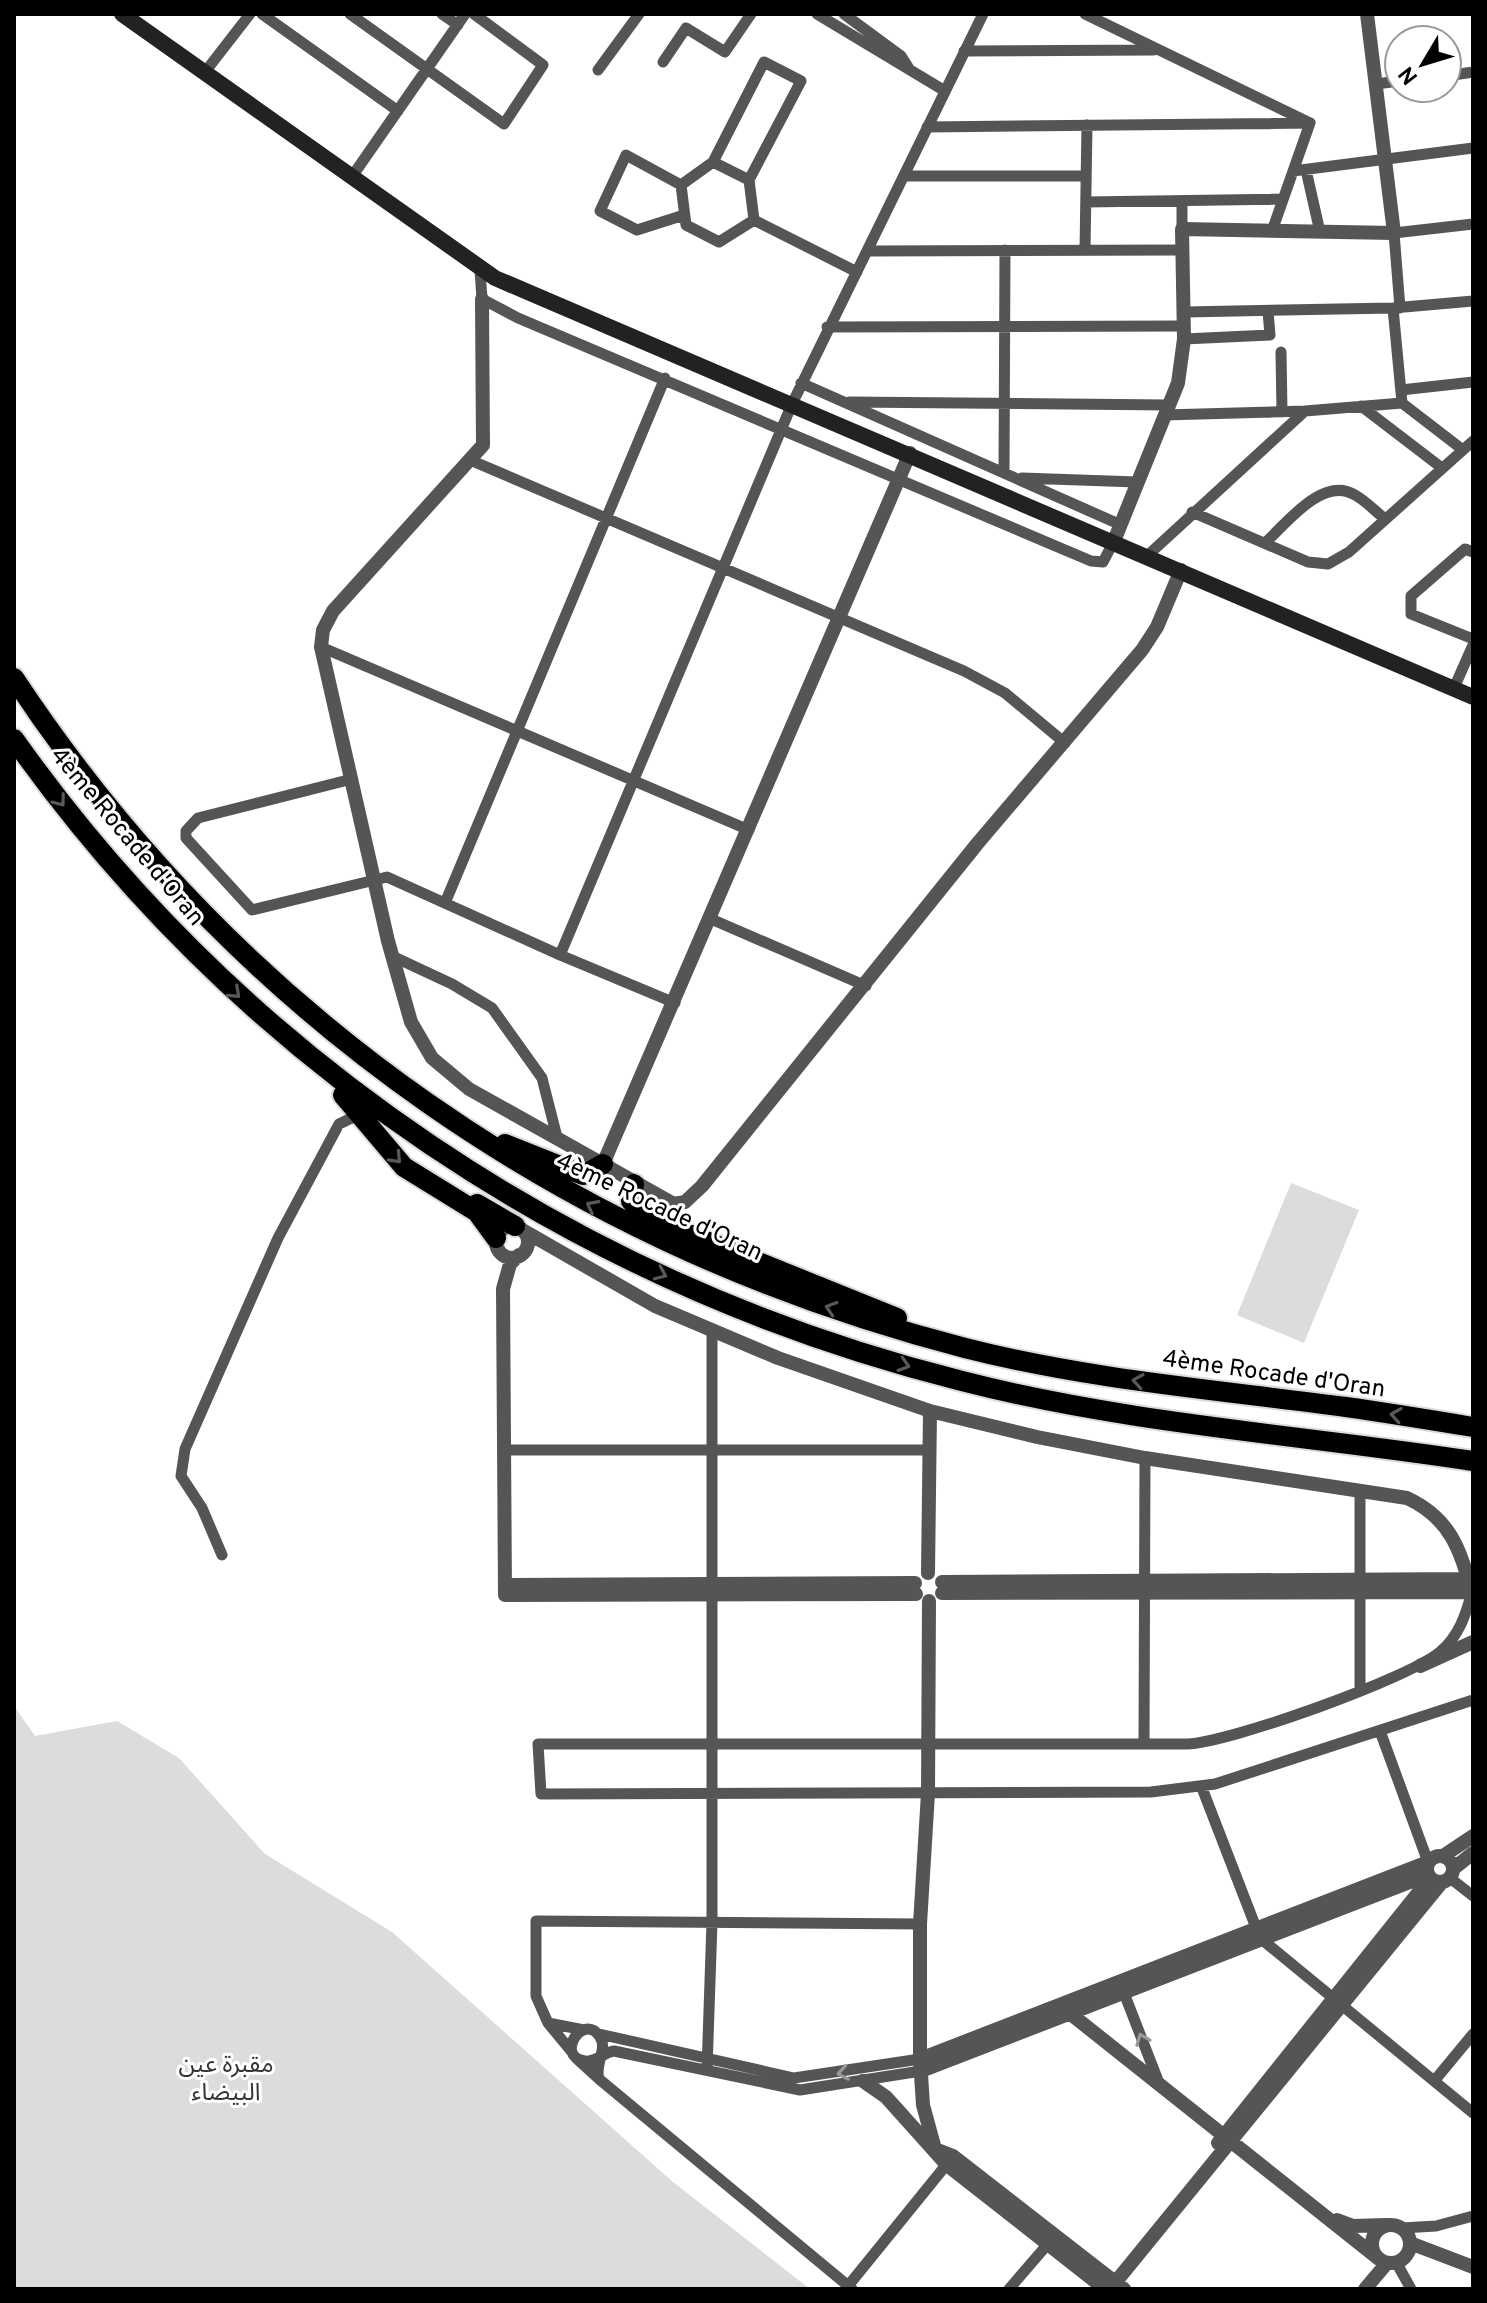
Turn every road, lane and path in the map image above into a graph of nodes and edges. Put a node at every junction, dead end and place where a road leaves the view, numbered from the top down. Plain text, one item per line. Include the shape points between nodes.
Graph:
1 (122, 14) edge
2 (250, 14) edge
3 (262, 14) edge
4 (350, 14) edge
5 (442, 14) edge
6 (465, 14) edge
7 (474, 14) edge
8 (638, 14) edge
9 (751, 14) edge
10 (844, 14) edge
11 (1085, 14) edge
12 (1367, 14) edge
13 (980, 15) edge
14 (824, 16) edge
15 (458, 25) junction
16 (1159, 50) junction
17 (964, 51) junction
18 (663, 62) dead end
19 (428, 68) junction
20 (598, 70) dead end
21 (910, 70) junction
22 (205, 72) junction
23 (1383, 83) edge
24 (1376, 84) junction
25 (945, 91) junction
26 (398, 111) junction
27 (1310, 123) junction
28 (1087, 125) junction
29 (927, 127) junction
30 (1473, 148) edge
31 (1386, 159) junction
32 (713, 162) junction
33 (1306, 170) junction
34 (1293, 171) junction
35 (904, 176) junction
36 (1086, 176) junction
37 (351, 178) junction
38 (749, 180) junction
39 (681, 185) junction
40 (1283, 199) junction
41 (1182, 201) junction
42 (1086, 202) junction
43 (684, 215) junction
44 (754, 220) junction
45 (1473, 224) edge
46 (1182, 229) junction
47 (1272, 231) junction
48 (1320, 232) junction
49 (1394, 233) junction
50 (1005, 250) junction
51 (1085, 250) junction
52 (1182, 250) junction
53 (869, 251) junction
54 (480, 270) junction
55 (857, 272) junction
56 (482, 299) junction
57 (1473, 301) edge
58 (1396, 308) junction
59 (1268, 311) junction
60 (1184, 326) junction
61 (827, 327) junction
62 (1003, 327) junction
63 (1281, 352) dead end
64 (665, 378) junction
65 (1473, 382) edge
66 (801, 383) junction
67 (1402, 396) junction
68 (844, 402) junction
69 (792, 404) junction
70 (1004, 404) junction
71 (1361, 406) junction
72 (1166, 410) junction
73 (1305, 411) junction
74 (1282, 412) junction
75 (782, 429) junction
76 (1473, 441) edge
77 (1463, 450) junction
78 (910, 453) junction
79 (470, 460) junction
80 (1442, 468) junction
81 (1004, 472) junction
82 (1016, 478) junction
83 (899, 479) junction
84 (1137, 482) junction
85 (1192, 512) junction
86 (1385, 519) junction
87 (605, 520) junction
88 (1121, 525) junction
89 (1114, 541) junction
90 (1265, 543) junction
91 (1473, 552) edge
92 (1147, 556) junction
93 (723, 568) junction
94 (1181, 570) junction
95 (838, 619) junction
96 (1473, 642) edge
97 (321, 647) junction
98 (14, 678) edge
99 (1454, 688) junction
100 (1473, 697) edge
101 (517, 731) junction
102 (14, 739) edge
103 (1065, 743) junction
104 (352, 779) junction
105 (631, 781) junction
106 (749, 830) junction
107 (376, 878) junction
108 (445, 903) junction
109 (711, 919) junction
110 (560, 955) junction
111 (392, 956) junction
112 (866, 986) junction
113 (675, 1003) junction
114 (309, 1056) junction
115 (360, 1114) junction
116 (454, 1123) junction
117 (557, 1137) junction
118 (603, 1164) junction
119 (634, 1184) junction
120 (490, 1186) junction
121 (517, 1227) junction
122 (497, 1243) junction
123 (522, 1252) junction
124 (561, 1254) junction
125 (503, 1289) junction
126 (712, 1331) junction
127 (967, 1348) junction
128 (930, 1411) junction
129 (1473, 1427) edge
130 (712, 1449) junction
131 (506, 1450) junction
132 (929, 1450) junction
133 (1145, 1458) junction
134 (1473, 1461) edge
135 (1360, 1490) junction
136 (222, 1555) dead end
137 (1359, 1586) junction
138 (712, 1588) junction
139 (1144, 1588) junction
140 (1471, 1589) edge
141 (929, 1591) junction
142 (1473, 1642) edge
143 (1420, 1666) junction
144 (1360, 1690) junction
145 (1473, 1700) edge
146 (1380, 1731) junction
147 (1144, 1743) junction
148 (927, 1744) junction
149 (712, 1745) junction
150 (1202, 1788) junction
151 (928, 1793) junction
152 (713, 1794) junction
153 (1473, 1836) edge
154 (1473, 1853) edge
155 (1438, 1874) junction
156 (1473, 1896) edge
157 (712, 1922) junction
158 (920, 1924) junction
159 (1258, 1934) junction
160 (1124, 1993) junction
161 (1339, 2001) junction
162 (1070, 2010) junction
163 (548, 2023) junction
164 (590, 2031) junction
165 (1473, 2034) edge
166 (575, 2056) junction
167 (600, 2056) junction
168 (920, 2065) junction
169 (708, 2066) junction
170 (599, 2079) junction
171 (1435, 2080) junction
172 (863, 2081) junction
173 (1159, 2084) junction
174 (1473, 2113) edge
175 (1228, 2138) junction
176 (935, 2149) junction
177 (950, 2161) junction
178 (1325, 2216) junction
179 (1473, 2217) edge
180 (1402, 2233) junction
181 (1052, 2238) junction
182 (1446, 2260) junction
183 (1391, 2261) junction
184 (1473, 2267) edge
185 (1110, 2285) edge
186 (850, 2288) edge
187 (1009, 2289) edge
188 (1365, 2289) edge
189 (1411, 2289) edge

1 - 22 main road
2 - 22 street
3 - 26 street
4 - 19 street
5 - 15 street
6 - 15 street
7 - 19 street via 543,65 504,124
8 - 20 street
9 - 18 street via 725,52 686,28
10 - 21 street via 901,56
11 - 16 street
12 - 24 street
13 - 17 street
14 - 21 street
15 - 19 street
16 - 17 street
16 - 27 street
17 - 25 street
19 - 26 street
21 - 25 street
22 - 37 main road
23 - 24 street
24 - 31 street
25 - 29 street
26 - 37 street
27 - 28 street
27 - 34 street
28 - 29 street
28 - 36 street
29 - 35 street
30 - 31 street
31 - 33 street
31 - 49 street
32 - 38 street
32 - 38 street via 764,62 801,81
32 - 39 street
33 - 34 street
33 - 48 street
34 - 40 street
35 - 36 street
35 - 53 street
36 - 42 street
37 - 54 main road
38 - 44 street
39 - 43 street
39 - 43 street via 626,155 600,211 637,230
40 - 41 street
40 - 47 street
41 - 42 street
41 - 46 street
42 - 51 street
43 - 44 street via 686,225 719,242
44 - 55 street
45 - 49 street
46 - 47 street
46 - 52 street
47 - 48 street
48 - 49 street
49 - 58 street
50 - 51 street
50 - 53 street
50 - 62 street
51 - 52 street
52 - 60 street
53 - 55 street
54 - 56 street
54 - 69 main road
55 - 61 street
56 - 64 street
56 - 79 street via 485,438
57 - 58 street
58 - 59 street
58 - 67 street
59 - 60 street
59 - 60 street via 1270,335
60 - 62 street
60 - 72 street via 1178,383
61 - 62 street
61 - 66 street
62 - 70 street
63 - 74 street
64 - 75 street
64 - 87 street
65 - 67 street
66 - 68 street
66 - 69 street
67 - 71 street
67 - 77 street
68 - 70 street
68 - 81 street
69 - 75 street
69 - 78 main road
70 - 72 street
70 - 81 street
71 - 73 street
71 - 80 street
72 - 74 street
72 - 84 street
73 - 74 street
73 - 85 street
75 - 83 street
75 - 93 street
76 - 77 street
77 - 80 street
78 - 83 street
78 - 89 main road
79 - 87 street
79 - 97 street via 333,611
80 - 86 street
81 - 82 street
82 - 84 street
82 - 88 street
83 - 89 street via 1091,561 1103,562
83 - 95 street
84 - 88 street
85 - 90 street
85 - 92 street
86 - 90 street via 1328,564 1308,562
86 - 90 street via 1352,493 1336,490 1319,495
87 - 93 street
87 - 101 street
88 - 89 street
89 - 92 main road
91 - 96 street via 1465,549 1411,596 1411,614
92 - 94 main road
93 - 95 street
93 - 105 street
94 - 99 main road
94 - 103 street via 1142,650
95 - 103 street via 983,680
95 - 106 street
96 - 99 street
97 - 101 street
97 - 104 street
98 - 116 highway, 4ème Rocade d'Oran via 88,783 196,908 340,1038
99 - 100 main road
101 - 105 street
101 - 108 street
102 -> 114 highway, 4ème Rocade d'Oran via 144,902 238,996
103 - 112 street via 977,844
104 - 107 street
104 - 107 street via 198,818 186,838 252,910
105 - 106 street
105 - 110 street
106 - 109 street
107 - 108 street via 404,882
107 - 111 street
108 - 110 street
109 - 112 street
109 - 113 street
110 - 113 street
111 - 117 street via 411,1022 432,1058 469,1089
111 - 117 street via 492,1008 542,1078
112 - 119 street via 693,1196 674,1204
113 - 118 street
114 - 115 highway
114 - 120 highway, 4ème Rocade d'Oran via 403,1129
115 -> 122 highway via 404,1167 477,1212
115 - 136 street via 339,1124 278,1238 185,1449 181,1476
116 - 118 highway via 571,1172 587,1174
127 -> 116 highway, 4ème Rocade d'Oran via 816,1303 713,1263 547,1182
117 - 118 street
118 - 119 street
119 - 127 highway via 631,1201 638,1209 681,1231
120 - 121 highway via 444,1167 432,1172 439,1185
120 -> 134 highway, 4ème Rocade d'Oran via 602,1249 719,1300 918,1369 1139,1416
121 - 122 street via 505,1227
121 - 123 street via 527,1240
121 - 124 street
122 - 123 street via 509,1257
122 - 125 street
123 - 124 street
123 - 125 street via 506,1272
124 - 126 street
125 - 131 street
126 - 128 street
126 - 130 street
129 -> 127 highway, 4ème Rocade d'Oran via 1132,1380
128 - 132 street
128 - 133 street
130 - 131 street
130 - 132 street
130 - 138 street
131 - 138 street via 505,1590
132 - 141 street
133 - 135 street
133 - 139 street
135 - 137 street
135 - 140 street via 1407,1498 1439,1517 1459,1547
137 - 139 street
137 - 140 street
137 - 144 street
138 - 141 street
138 - 149 street
139 - 141 street
139 - 147 street
140 - 143 street via 1450,1643
141 - 148 street
142 - 143 street
143 - 144 street
144 - 147 street via 1223,1740
145 - 146 street
146 - 150 street
146 - 155 street
147 - 148 street
148 - 149 street
148 - 151 street
149 - 152 street
149 - 152 street via 538,1744 541,1794
150 - 151 street
150 - 159 street
151 - 152 street
151 - 158 street
152 - 157 street
153 - 155 street via 1443,1856 1434,1856
154 - 155 street
155 - 156 street
155 - 159 street
155 - 161 street
157 - 158 street
157 - 163 street via 536,1921 536,1996
157 - 169 street
158 - 168 street
159 - 160 street
159 - 161 street
159 - 162 street
160 - 162 street
173 -> 160 street
161 - 171 street
161 - 175 street
162 - 168 street
162 - 173 street
163 - 164 street
163 - 166 street
164 - 166 street via 572,2039
164 - 167 street via 602,2040
164 - 169 street
165 - 171 street
166 - 167 street via 590,2061
166 - 170 street
167 - 169 street via 614,2051
167 - 170 street
168 -> 169 street via 810,2078
168 - 172 street
168 - 176 street via 923,2105
169 - 172 street via 800,2090
170 - 186 street
171 - 174 street
172 - 176 street via 886,2097
173 - 175 street
175 - 178 street
175 - 185 street
176 - 177 street
177 - 181 street
177 - 186 street
178 - 180 street
178 - 183 street
179 - 180 street via 1436,2231
180 - 182 street
180 - 183 street
180 - 183 street via 1374,2235 1372,2248
181 - 185 street
181 - 187 street
182 - 183 street
182 - 184 street
183 - 188 street
183 - 189 street

